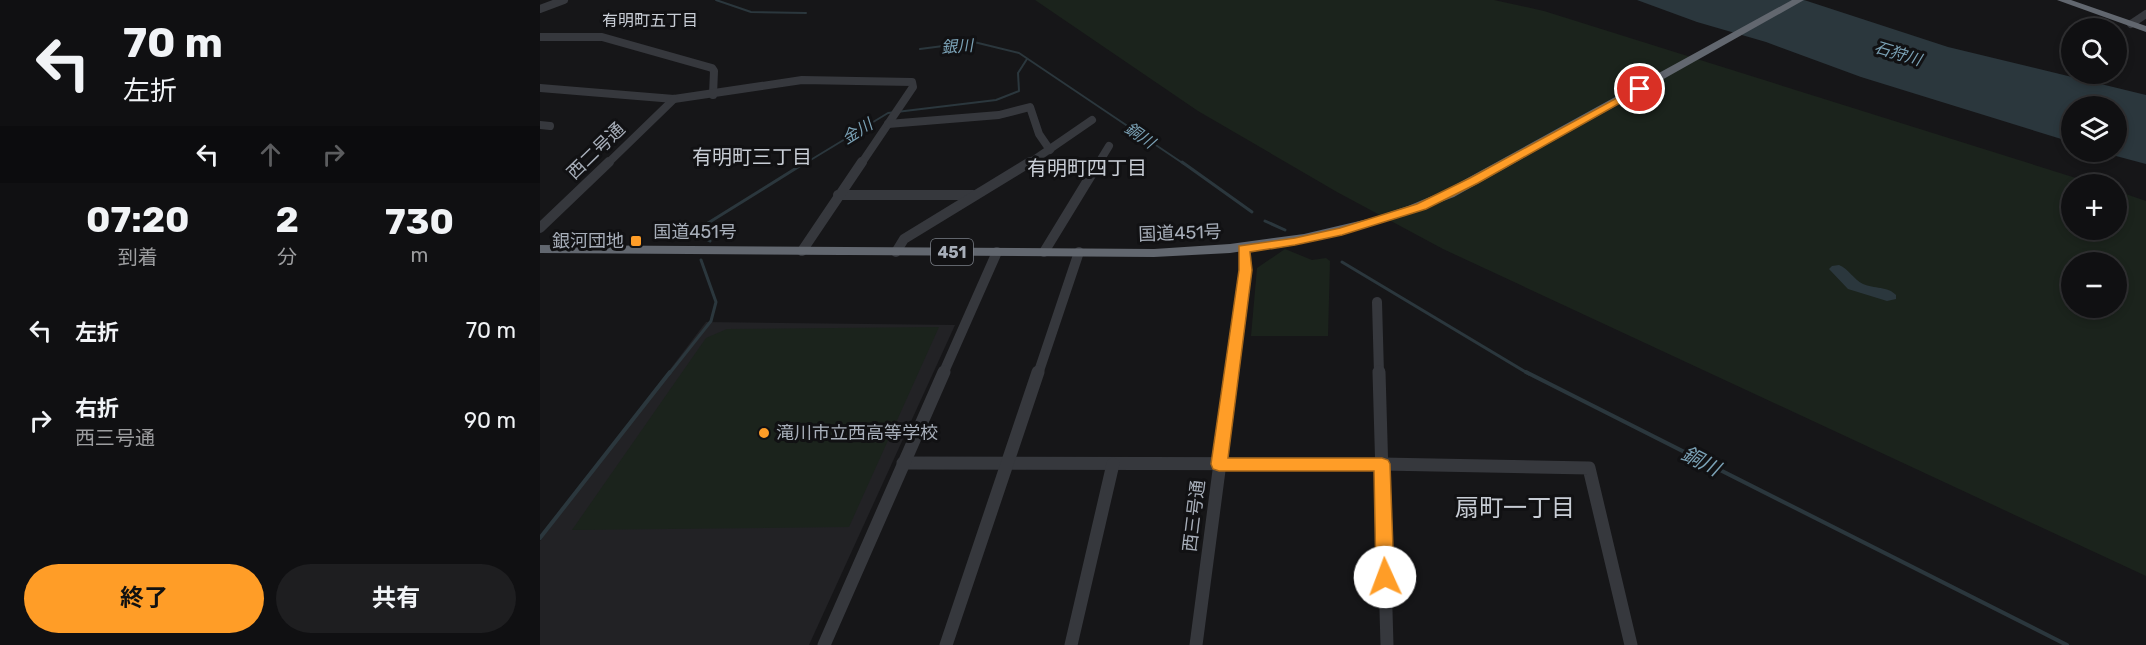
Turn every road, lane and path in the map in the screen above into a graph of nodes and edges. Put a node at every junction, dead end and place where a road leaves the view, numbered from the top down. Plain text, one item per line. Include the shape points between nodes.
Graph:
1 (564, 0) edge
2 (1799, 0) edge
3 (2062, 0) edge
4 (540, 9) edge
5 (2146, 14) edge
6 (2131, 24) junction
7 (2146, 29) edge
8 (540, 37) edge
9 (540, 88) edge
10 (713, 95) junction
11 (674, 99) junction
12 (1092, 120) dead end
13 (888, 124) junction
14 (540, 125) edge
15 (550, 126) dead end
16 (1109, 146) dead end
17 (1050, 150) junction
18 (838, 195) junction
19 (975, 195) junction
20 (540, 228) edge
21 (1244, 248) junction
22 (540, 249) edge
23 (802, 251) junction
24 (896, 252) junction
25 (997, 252) junction
26 (1044, 252) junction
27 (1079, 252) junction
28 (1377, 302) dead end
29 (903, 463) junction
30 (1007, 464) junction
31 (1113, 464) junction
32 (1219, 464) junction
33 (1382, 464) junction
34 (824, 645) edge
35 (946, 645) edge
36 (1071, 645) edge
37 (1196, 645) edge
38 (1387, 645) edge
39 (1631, 645) edge

1 - 4 street
2 - 21 highway, 国道451号 / 451 via 1449,194 1360,226 1295,242
3 - 6 highway
5 - 6 street
6 - 7 highway
8 - 10 street via 602,37 712,68
9 - 11 street
10 - 11 street
10 - 13 street via 802,80 912,82 913,87
11 - 20 street, 西二号通
12 - 17 street
13 - 17 street via 999,115 1030,107 1039,134
13 - 18 street
14 - 15 street
16 - 26 street
17 - 19 street
18 - 19 street
18 - 23 street
19 - 24 street via 904,239
21 - 27 highway, 国道451号 / 451
21 - 32 street, 西三号通 via 1245,270
22 - 23 highway, 国道451号 / 451
23 - 24 highway, 国道451号 / 451
24 - 25 highway, 国道451号 / 451
25 - 26 highway, 国道451号 / 451
25 - 29 street
26 - 27 highway, 国道451号 / 451
27 - 30 street
28 - 33 street
29 - 30 street
29 - 34 street
30 - 31 street
30 - 35 street
31 - 32 street
31 - 36 street
32 - 33 street
32 - 37 street, 西三号通
33 - 38 street
33 - 39 street via 1589,468

